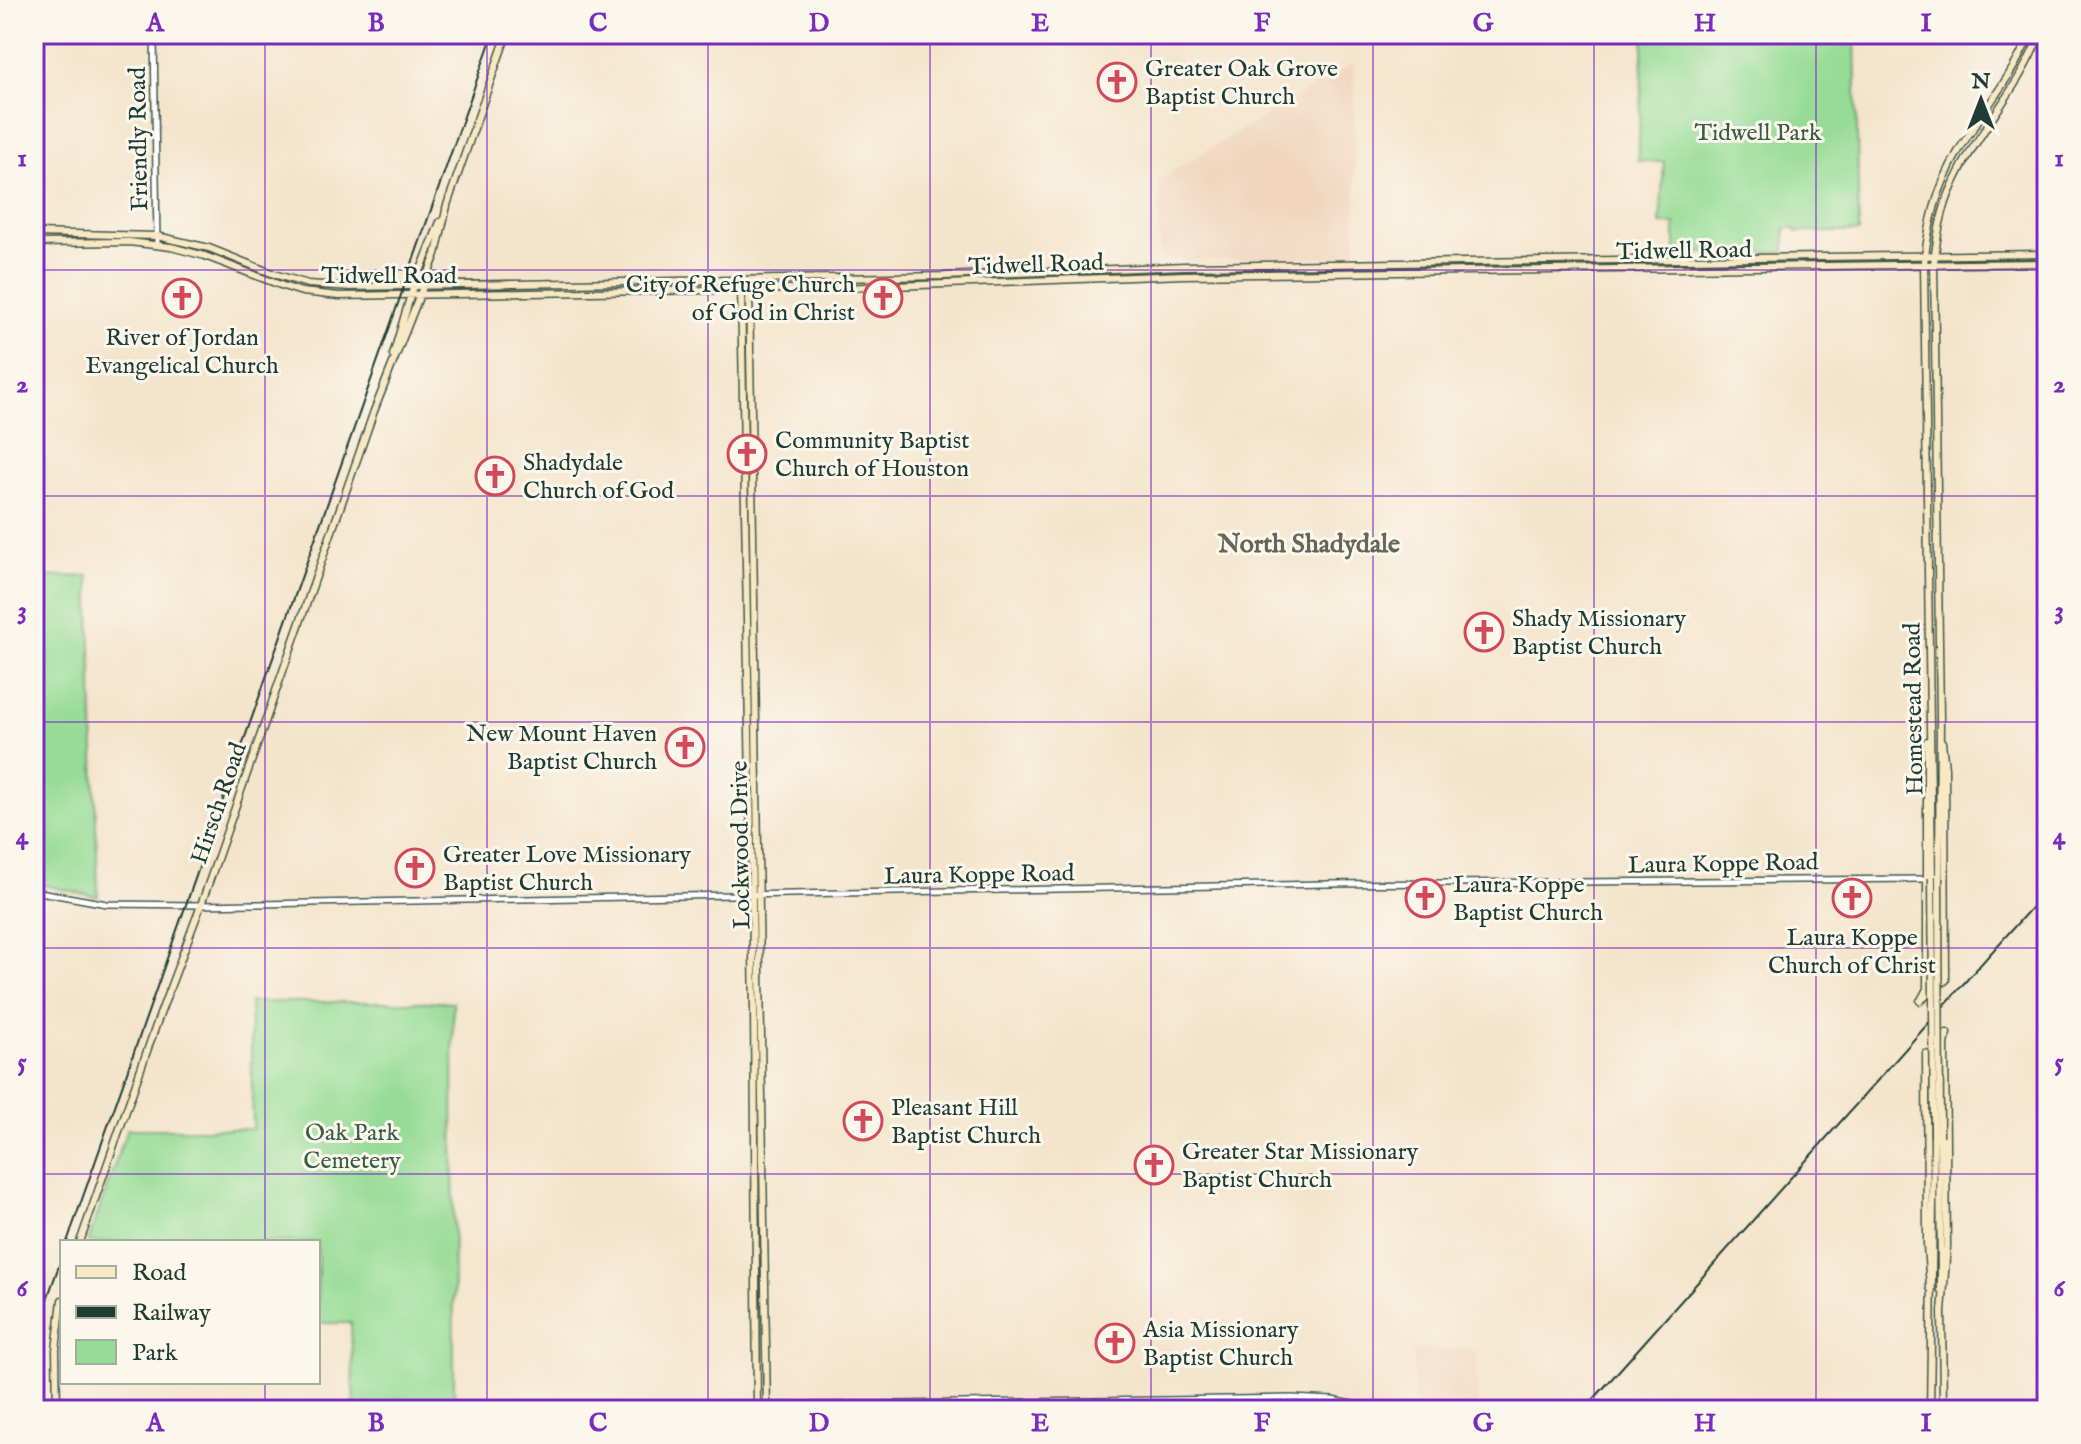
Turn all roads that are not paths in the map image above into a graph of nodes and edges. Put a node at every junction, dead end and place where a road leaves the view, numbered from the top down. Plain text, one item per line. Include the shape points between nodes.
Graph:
1 (154, 34) edge
2 (507, 34) edge
3 (2030, 34) edge
4 (2040, 34) edge
5 (2020, 57) junction
6 (2029, 62) junction
7 (1982, 116) junction
8 (1991, 122) junction
9 (447, 206) junction
10 (34, 233) edge
11 (157, 236) junction
12 (77, 238) junction
13 (34, 243) edge
14 (157, 244) junction
15 (2047, 254) edge
16 (1925, 260) junction
17 (1934, 260) junction
18 (235, 262) junction
19 (2047, 263) edge
20 (839, 279) junction
21 (744, 280) junction
22 (657, 281) junction
23 (308, 284) junction
24 (507, 284) junction
25 (414, 286) junction
26 (424, 286) junction
27 (839, 288) junction
28 (745, 289) junction
29 (657, 290) junction
30 (305, 292) junction
31 (508, 293) junction
32 (411, 294) junction
33 (421, 294) junction
34 (1925, 333) junction
35 (1935, 334) junction
36 (388, 374) junction
37 (1935, 405) junction
38 (1926, 407) junction
39 (1930, 617) junction
40 (1938, 617) junction
41 (1931, 676) junction
42 (1939, 676) junction
43 (1940, 718) junction
44 (1932, 878) junction
45 (34, 891) edge
46 (754, 895) junction
47 (201, 905) junction
48 (1947, 1033) dead end
49 (1926, 1054) dead end
50 (1937, 1136) junction
51 (81, 1240) edge
52 (1932, 1312) junction
53 (1942, 1312) junction
54 (60, 1317) edge
55 (757, 1407) edge
56 (767, 1407) edge
57 (57, 1410) edge
58 (510, 1410) edge
59 (1381, 1410) edge
60 (1930, 1410) edge
61 (1943, 1410) edge

1 - 11 street, Friendly Road
2 - 9 main road, Hirsch Road
3 - 5 main road, Homestead Road
4 - 6 main road, Homestead Road
5 - 6 main road
5 - 7 main road, Homestead Road
6 - 8 main road, Homestead Road
7 - 8 main road
7 - 16 main road, Homestead Road via 1943,181 1929,221
8 - 17 main road, Homestead Road via 1953,185 1938,226
9 - 25 main road, Hirsch Road
9 - 26 main road, Hirsch Road
10 - 12 main road, Tidwell Road
11 - 12 main road, Tidwell Road
11 - 14 street, Friendly Road
11 - 18 main road, Tidwell Road via 209,248
12 - 13 main road, Tidwell Road
12 - 14 main road, Tidwell Road
14 - 18 main road, Tidwell Road
15 - 17 main road, Tidwell Road
16 - 17 main road, Tidwell Road
16 - 20 main road, Tidwell Road via 1184,266
16 - 27 main road, Tidwell Road via 1184,275
16 - 34 main road, Homestead Road
17 - 19 main road, Tidwell Road
17 - 35 main road, Homestead Road
18 - 23 main road, Tidwell Road
18 - 30 main road, Tidwell Road
20 - 21 main road, Tidwell Road
20 - 27 main road
21 - 22 main road, Tidwell Road
21 - 28 main road, Lockwood Drive
22 - 24 main road, Tidwell Road
22 - 29 main road
23 - 25 main road, Tidwell Road
23 - 30 main road
24 - 26 main road, Tidwell Road
24 - 31 main road
25 - 26 main road, Tidwell Road
25 - 32 main road, Hirsch Road
26 - 33 main road, Hirsch Road
27 - 28 main road, Tidwell Road
28 - 29 main road, Tidwell Road
28 - 46 main road, Lockwood Drive
29 - 31 main road, Tidwell Road
30 - 32 main road, Tidwell Road
31 - 33 main road, Tidwell Road
32 - 33 main road, Tidwell Road
32 - 36 main road, Hirsch Road
33 - 36 main road, Hirsch Road
34 - 35 main road
34 - 38 main road, Homestead Road
35 - 37 main road, Homestead Road
36 - 47 main road, Hirsch Road
37 - 38 main road
37 - 40 main road, Homestead Road
38 - 39 main road, Homestead Road
39 - 40 main road
39 - 41 main road, Homestead Road
40 - 42 main road, Homestead Road
41 - 42 main road
41 - 44 main road, Homestead Road
42 - 43 main road, Homestead Road
43 - 44 main road, Homestead Road
43 - 44 main road via 1946,977 1943,985 1929,992
44 - 46 street, Laura Koppe Road
44 - 50 main road, Homestead Road, bridge
45 - 47 street, Laura Koppe Road via 107,904
46 - 47 street, Laura Koppe Road
46 - 55 main road, Lockwood Drive
46 - 56 main road, Lockwood Drive
47 - 51 main road, Hirsch Road
48 - 53 main road
49 - 52 main road
50 - 52 main road, Homestead Road
50 - 53 main road, Homestead Road
52 - 60 main road, Homestead Road
53 - 61 main road, Homestead Road
54 - 57 main road
55 - 56 street
55 - 58 street
56 - 59 street via 1300,1398

